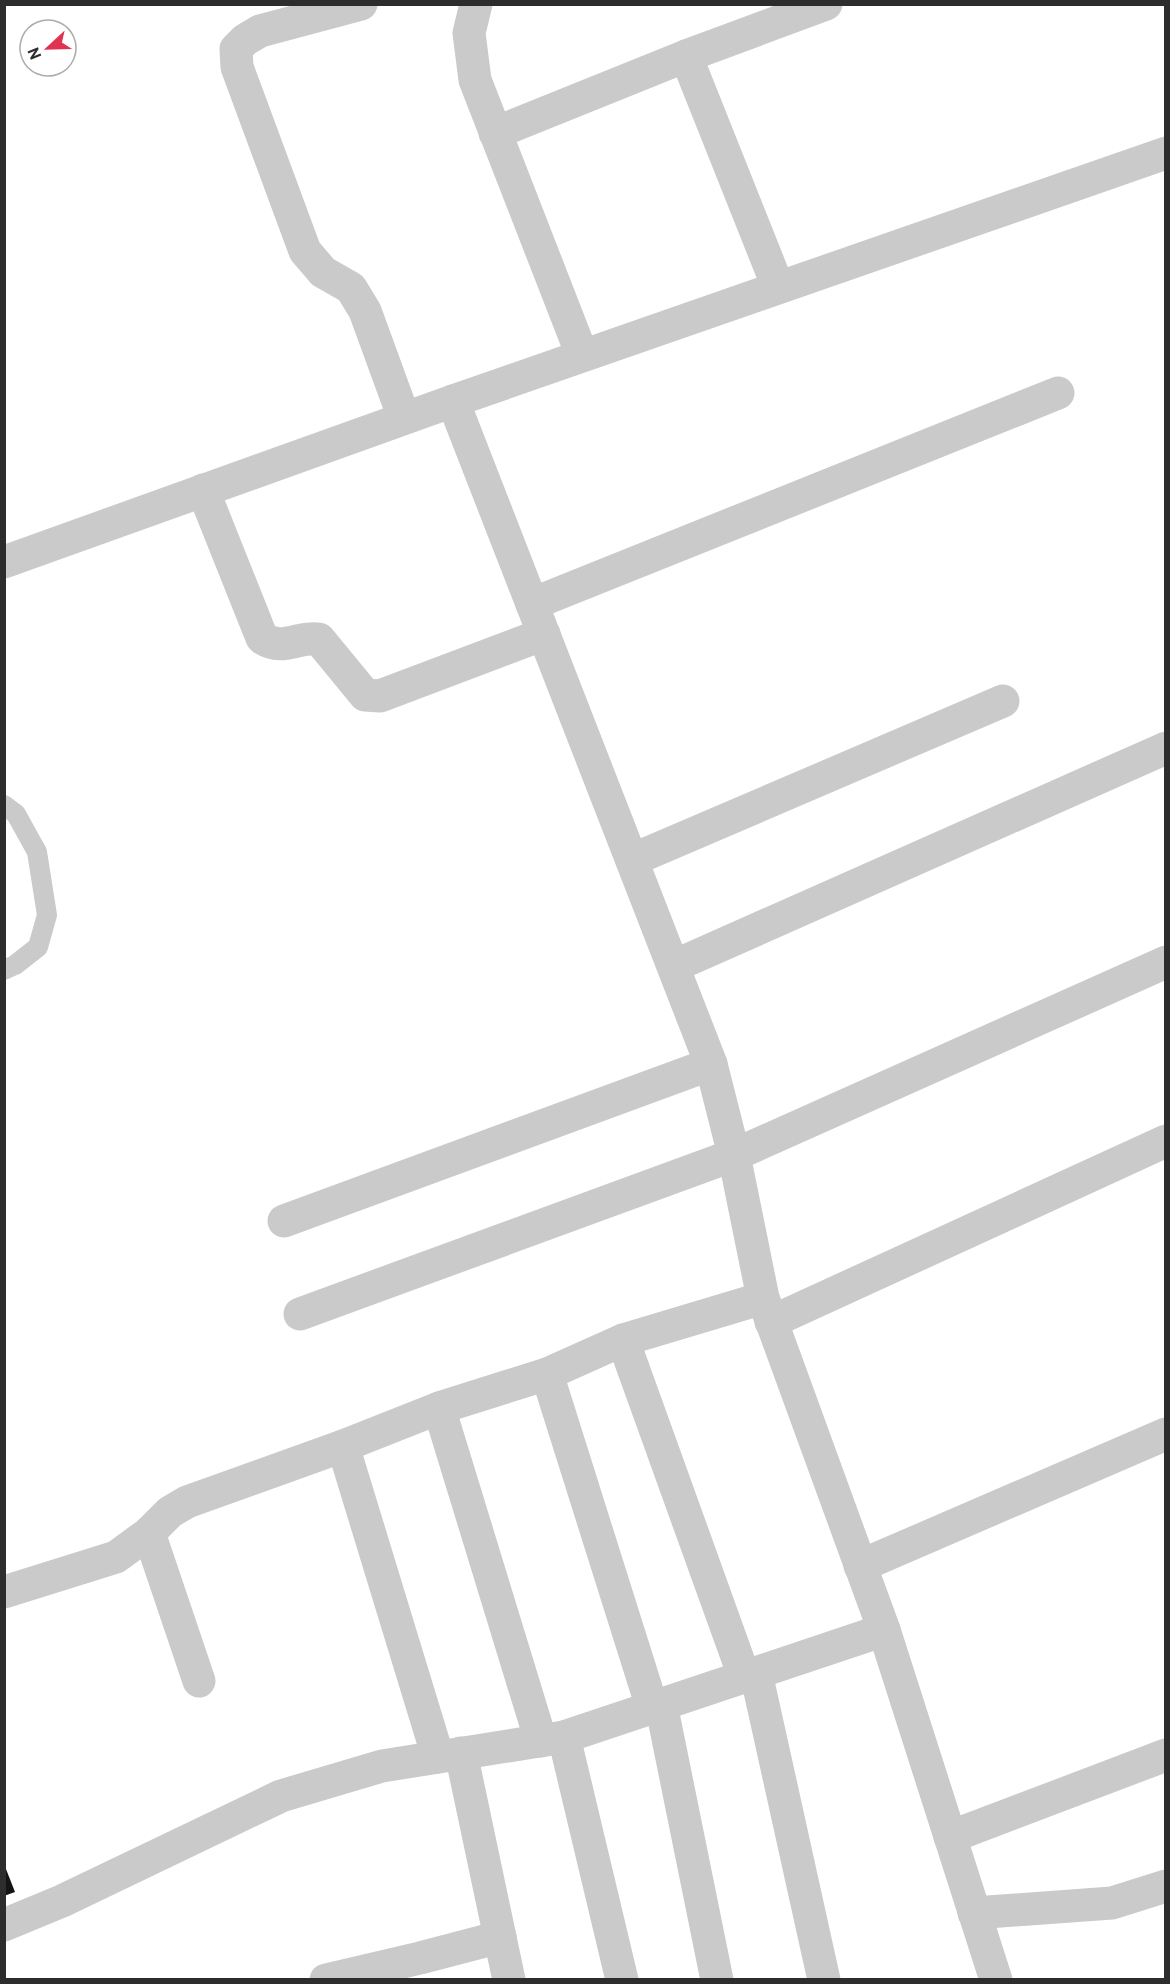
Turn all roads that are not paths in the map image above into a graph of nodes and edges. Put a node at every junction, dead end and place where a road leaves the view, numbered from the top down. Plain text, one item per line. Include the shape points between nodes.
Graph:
1 (361, 4) edge
2 (477, 4) edge
3 (825, 4) edge
4 (686, 56) junction
5 (495, 133) junction
6 (1166, 153) edge
7 (778, 287) junction
8 (582, 356) junction
9 (1058, 393) dead end
10 (453, 400) junction
11 (404, 418) junction
12 (203, 490) junction
13 (4, 562) edge
14 (538, 619) junction
15 (1003, 701) dead end
16 (1166, 748) edge
17 (4, 806) edge
18 (632, 860) junction
19 (1166, 962) edge
20 (674, 966) junction
21 (4, 970) edge
22 (711, 1064) junction
23 (1166, 1141) edge
24 (734, 1155) junction
25 (284, 1221) dead end
26 (767, 1310) junction
27 (300, 1314) dead end
28 (623, 1340) junction
29 (547, 1374) junction
30 (439, 1408) junction
31 (1166, 1434) edge
32 (343, 1446) junction
33 (149, 1533) junction
34 (860, 1566) junction
35 (4, 1592) edge
36 (884, 1630) junction
37 (750, 1675) junction
38 (199, 1681) dead end
39 (656, 1706) junction
40 (553, 1739) junction
41 (449, 1755) junction
42 (1166, 1755) edge
43 (950, 1837) junction
44 (1166, 1886) edge
45 (975, 1913) junction
46 (4, 1925) edge
47 (500, 1937) junction
48 (326, 1980) edge
49 (509, 1980) edge
50 (622, 1980) edge
51 (717, 1980) edge
52 (824, 1980) edge
53 (996, 1980) edge

1 - 11 street via 245,40 236,49 237,67 305,251 323,272 351,288 365,311
2 - 5 street via 469,33 475,80
3 - 4 street
4 - 5 street
4 - 7 street
5 - 8 street
6 - 7 street
7 - 8 street
8 - 10 street
9 - 14 street
10 - 11 street
10 - 14 street
11 - 12 street
12 - 13 street
12 - 14 street via 262,638 280,645 308,637 319,639 365,695 380,696
14 - 18 street
15 - 18 street
16 - 20 street
17 - 21 lane via 16,814 36,852 47,915 38,947
18 - 20 street
19 - 24 street
20 - 22 street
22 - 24 street
22 - 25 street
23 - 26 street
24 - 26 street
24 - 27 street
26 - 28 street
26 - 34 street
28 - 29 street
28 - 37 street
29 - 30 street
29 - 39 street
30 - 32 street
30 - 40 street
31 - 34 street
32 - 33 street via 187,1502
32 - 41 street
33 - 35 street via 116,1557
33 - 38 street
34 - 36 street
36 - 37 street
36 - 43 street
37 - 39 street
37 - 52 street
39 - 40 street
39 - 51 street
40 - 41 street
40 - 50 street
41 - 46 street via 382,1766 280,1796
41 - 47 street
42 - 43 street
43 - 45 street
44 - 45 street via 1112,1903
45 - 53 street
47 - 48 street
47 - 49 street

